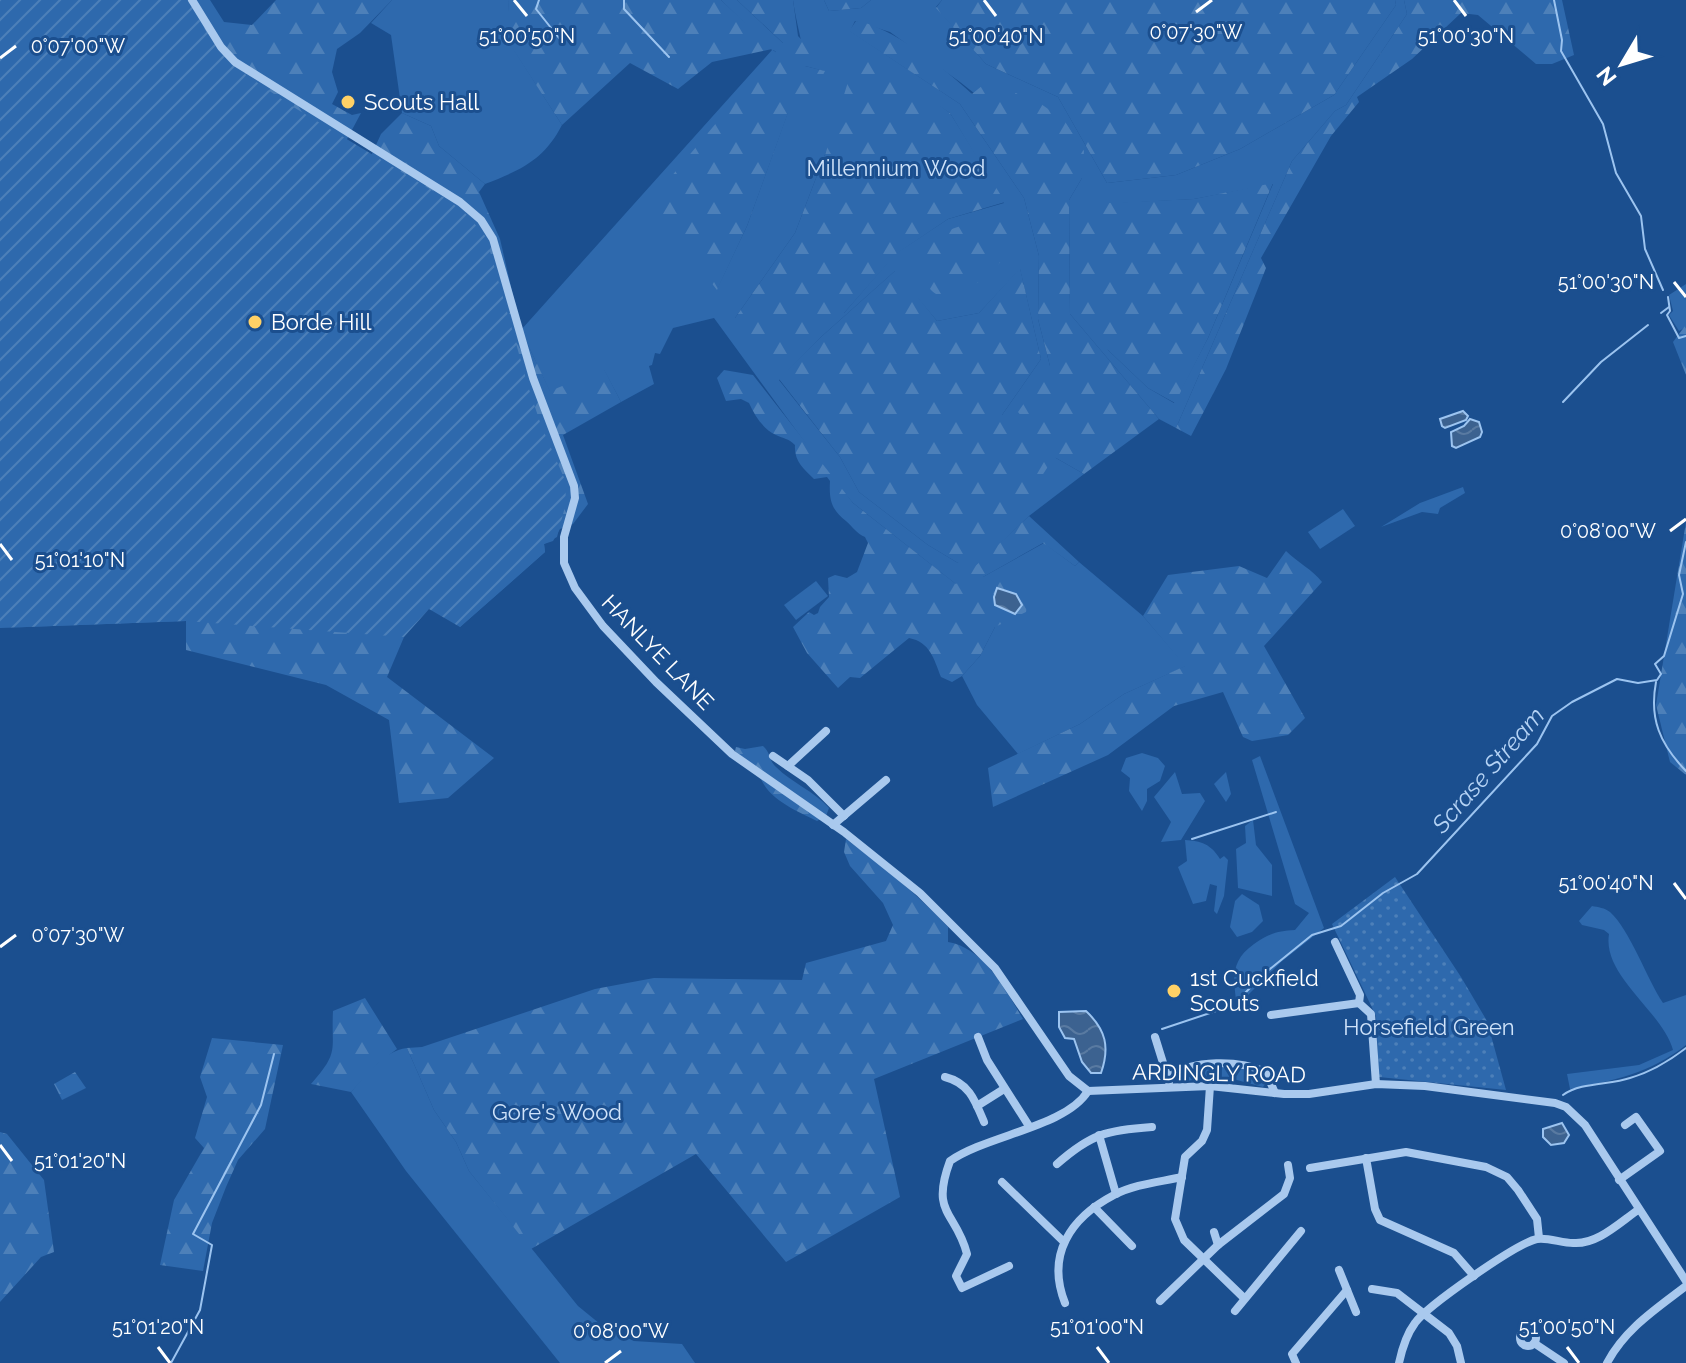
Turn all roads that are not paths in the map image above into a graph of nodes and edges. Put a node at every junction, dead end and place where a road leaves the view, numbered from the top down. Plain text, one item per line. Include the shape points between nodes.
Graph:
1 (192, 0) edge
2 (826, 731) dead end
3 (773, 756) dead end
4 (788, 766) junction
5 (886, 780) dead end
6 (844, 816) junction
7 (833, 825) junction
8 (1335, 942) dead end
9 (1359, 1003) junction
10 (1271, 1015) dead end
11 (978, 1037) dead end
12 (1155, 1037) dead end
13 (945, 1077) dead end
14 (1169, 1082) junction
15 (1376, 1084) junction
16 (1210, 1086) junction
17 (1004, 1089) junction
18 (1088, 1091) junction
19 (1275, 1093) junction
20 (977, 1106) junction
21 (984, 1122) dead end
22 (1625, 1125) dead end
23 (1029, 1126) junction
24 (1152, 1127) dead end
25 (1099, 1135) junction
26 (1366, 1158) junction
27 (1057, 1164) dead end
28 (1288, 1165) dead end
29 (1310, 1168) dead end
30 (1182, 1177) junction
31 (1619, 1180) junction
32 (1002, 1182) dead end
33 (1116, 1194) junction
34 (1094, 1207) junction
35 (1638, 1210) junction
36 (1301, 1231) dead end
37 (1214, 1232) dead end
38 (1539, 1238) junction
39 (1064, 1242) junction
40 (1218, 1245) junction
41 (1132, 1246) dead end
42 (1203, 1259) junction
43 (1009, 1266) dead end
44 (1339, 1270) dead end
45 (1474, 1276) junction
46 (1686, 1283) edge
47 (1372, 1289) dead end
48 (1347, 1290) junction
49 (1244, 1298) junction
50 (1160, 1301) dead end
51 (1065, 1303) dead end
52 (1235, 1311) dead end
53 (1356, 1312) dead end
54 (1423, 1313) junction
55 (1534, 1343) dead end
56 (1296, 1363) edge
57 (1399, 1363) edge
58 (1461, 1363) edge
59 (1564, 1363) edge
60 (1607, 1363) edge

1 - 7 street, HANLYE LANE via 235,62 481,220 493,239 533,378 574,486 562,551 575,588 624,649 732,754
2 - 4 street
3 - 4 street
4 - 6 street
5 - 6 street
6 - 7 street
7 - 18 street, HANLYE LANE via 920,893 978,950 1014,993 1069,1076
8 - 9 street
9 - 10 street
9 - 15 street via 1371,1014
11 - 17 street
12 - 14 street
13 - 20 street via 966,1087
14 - 16 street, ARDINGLY ROAD
14 - 18 street, ARDINGLY ROAD
14 - 19 street via 1177,1071 1203,1065 1250,1067 1266,1072
15 - 19 street, ARDINGLY ROAD via 1309,1094
15 - 31 street, ARDINGLY ROAD via 1566,1107 1585,1125
16 - 19 street, ARDINGLY ROAD
16 - 30 street via 1205,1136 1185,1157
17 - 20 street
17 - 23 street
18 - 23 street via 1067,1113
20 - 21 street
22 - 31 street via 1636,1117 1660,1151
23 - 43 street via 950,1161 942,1190 945,1212 967,1254 956,1276 962,1288
24 - 25 street
25 - 27 street
25 - 33 street
26 - 29 street
26 - 38 street via 1406,1152 1500,1172 1537,1219
26 - 45 street via 1380,1220 1454,1253
28 - 40 street via 1284,1194
30 - 33 street
30 - 42 street via 1176,1225
31 - 35 street, ARDINGLY ROAD
32 - 39 street
33 - 34 street
34 - 39 street
34 - 41 street
35 - 38 street via 1585,1243
35 - 46 street, ARDINGLY ROAD
36 - 49 street
37 - 40 street
38 - 45 street
39 - 51 street via 1056,1269
40 - 42 street
42 - 49 street
42 - 50 street
44 - 48 street
45 - 54 street
46 - 60 street via 1636,1324
47 - 54 street via 1397,1293
48 - 53 street
48 - 56 street via 1292,1354
49 - 52 street
54 - 57 street via 1406,1336
54 - 58 street via 1449,1333
55 - 59 street

